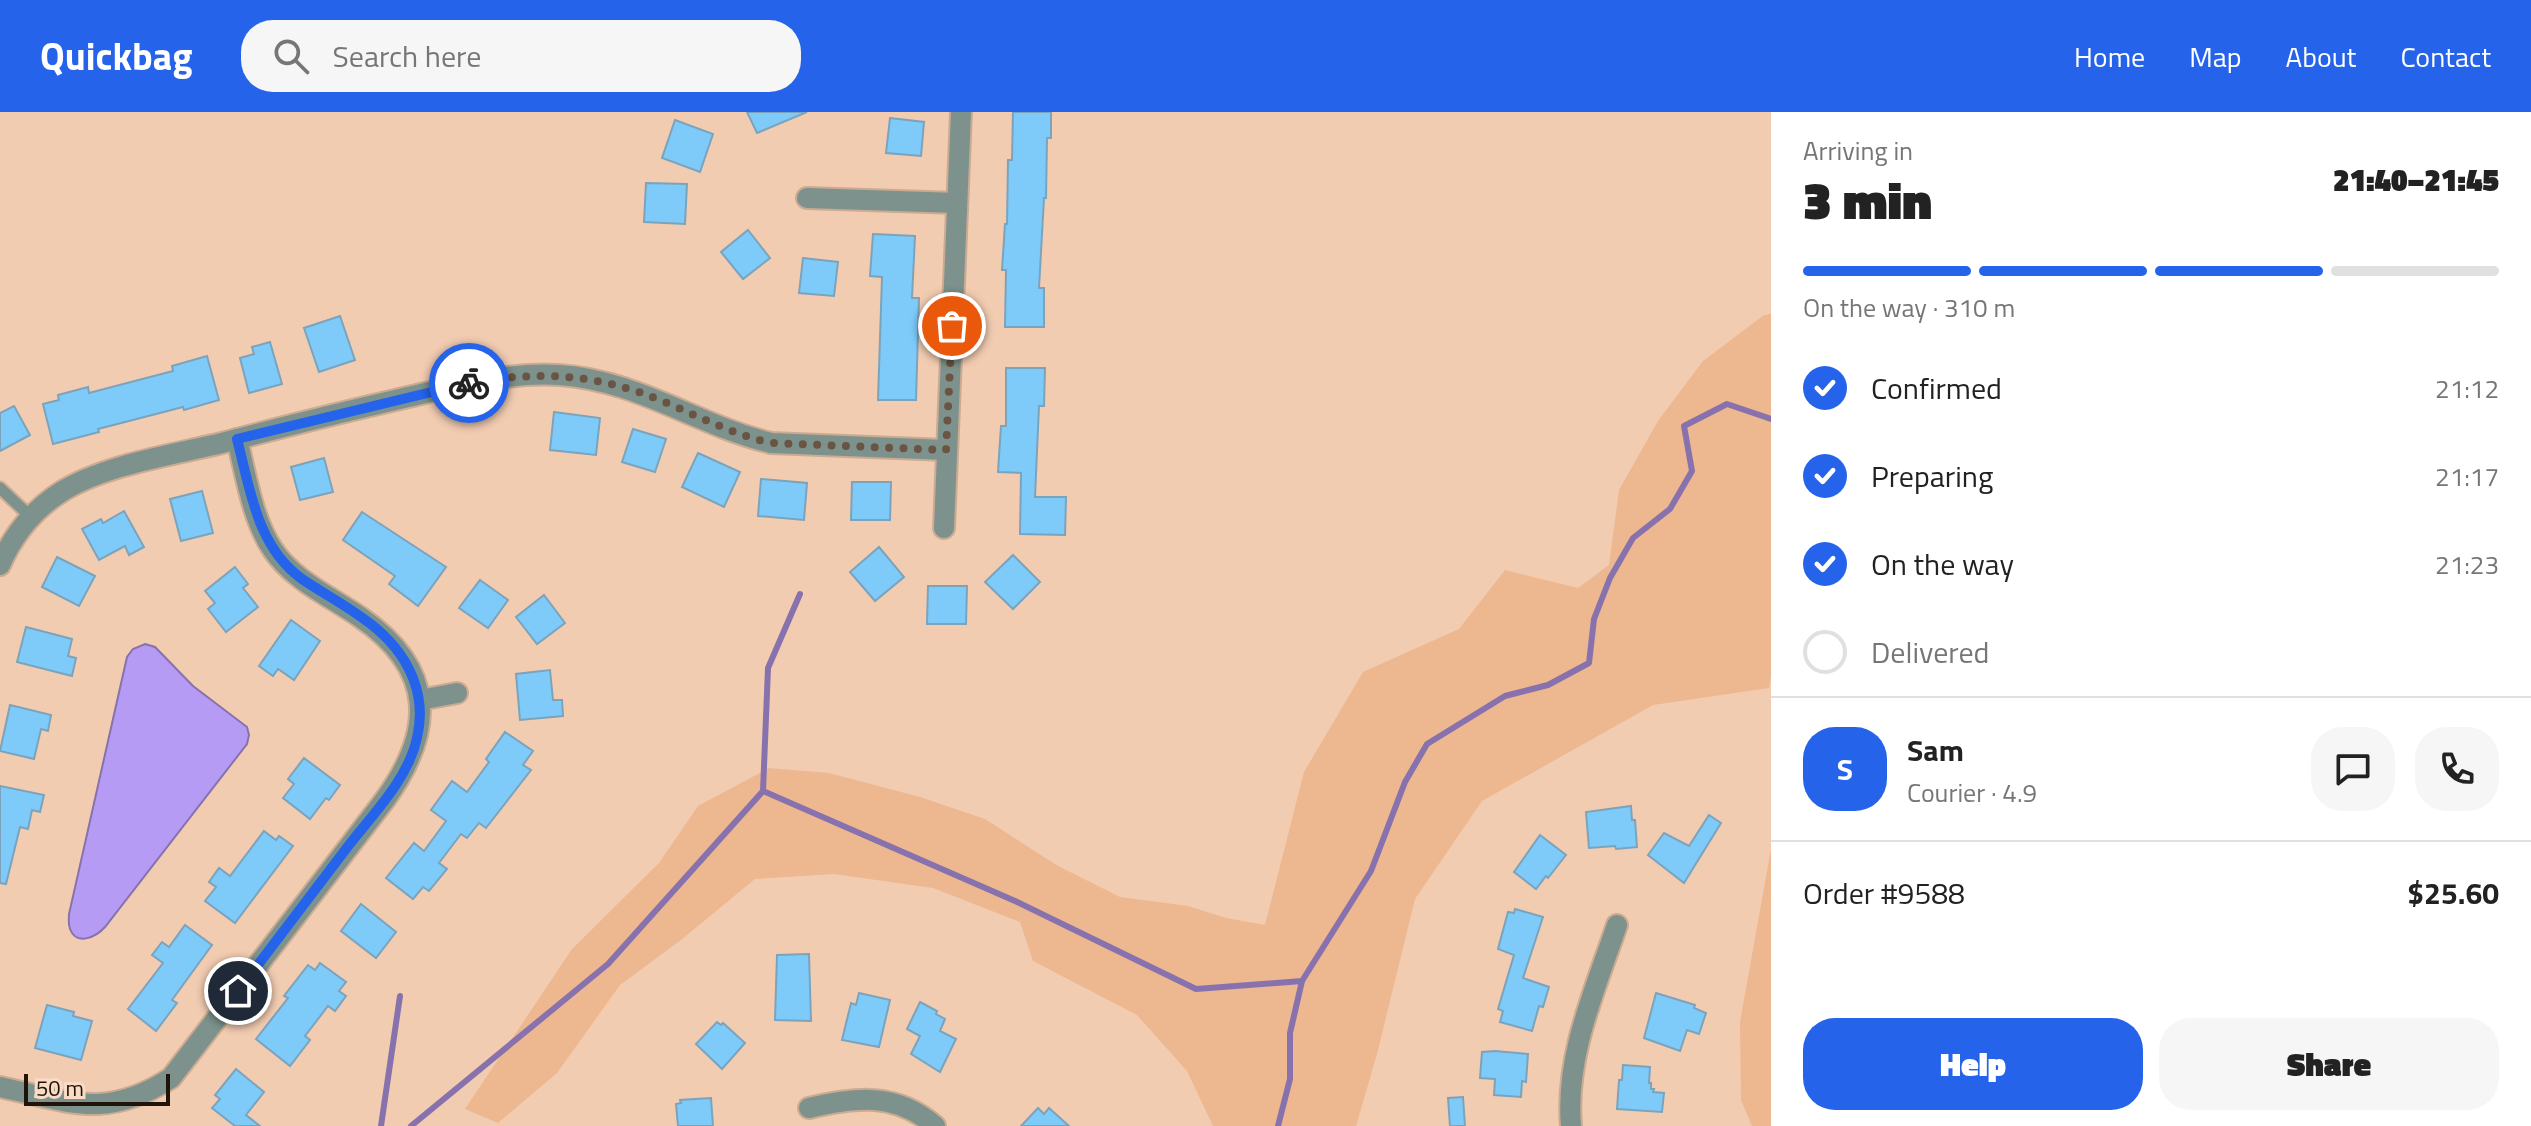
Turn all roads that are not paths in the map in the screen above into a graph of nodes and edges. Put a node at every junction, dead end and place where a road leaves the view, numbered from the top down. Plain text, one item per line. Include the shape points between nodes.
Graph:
1 (961, 112) edge
2 (807, 198) dead end
3 (957, 203) junction
4 (237, 439) junction
5 (946, 450) junction
6 (0, 488) edge
7 (31, 517) junction
8 (944, 528) dead end
9 (0, 565) edge
10 (457, 693) dead end
11 (420, 700) junction
12 (1617, 925) dead end
13 (0, 1087) edge
14 (809, 1108) dead end
15 (935, 1126) edge
16 (1571, 1126) edge

1 - 3 street
2 - 3 street
3 - 5 street
4 - 5 street via 464,384 557,375 628,388 771,443
4 - 7 street via 100,474 61,493
4 - 11 street via 256,512 273,550 300,577 393,645 408,664
5 - 8 street
6 - 7 lane
7 - 9 street
10 - 11 street
11 - 13 street via 417,738 399,779 171,1078 150,1092 96,1105
12 - 16 street via 1575,1054
14 - 15 street via 877,1100 905,1105

